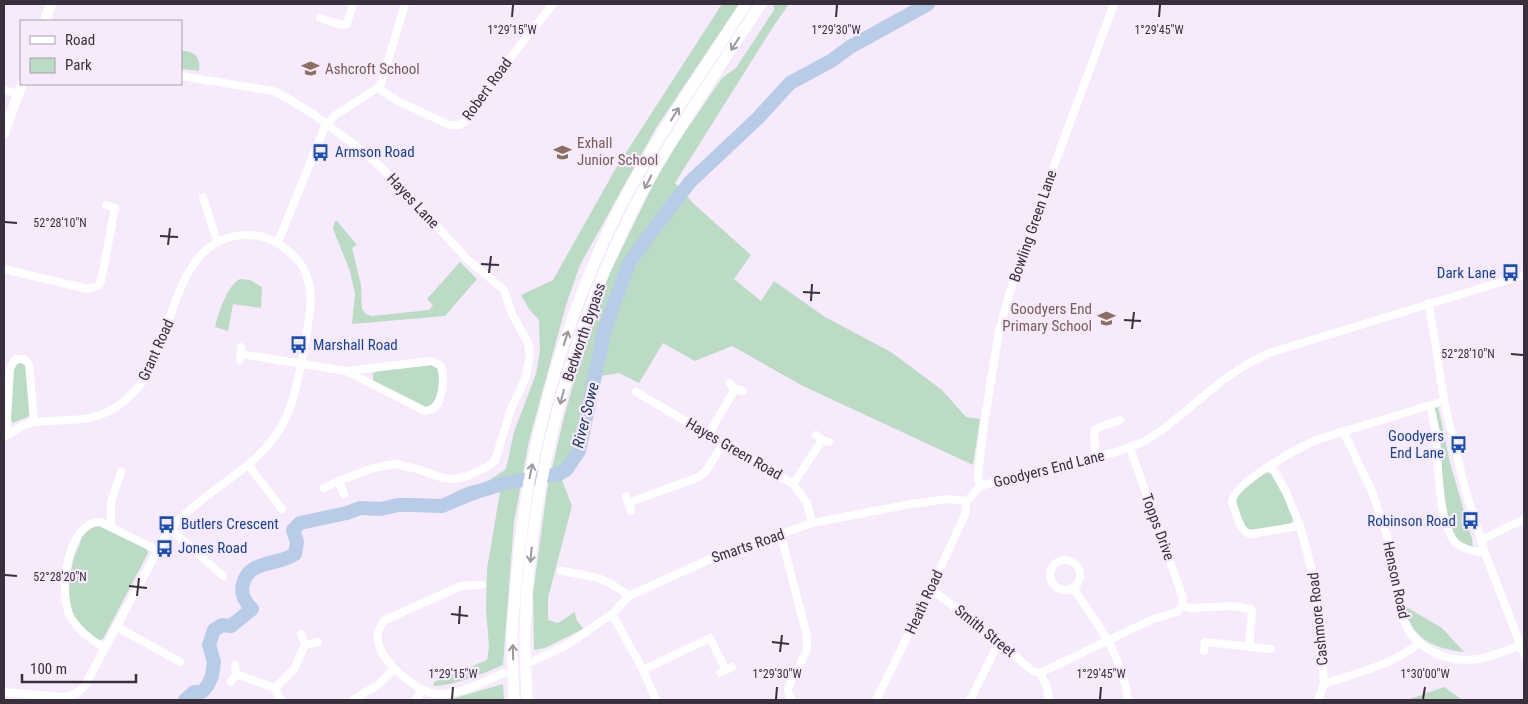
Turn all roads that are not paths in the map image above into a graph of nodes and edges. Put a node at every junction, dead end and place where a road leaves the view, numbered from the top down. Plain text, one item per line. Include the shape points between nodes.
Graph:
1 (51, 4) edge
2 (353, 4) edge
3 (404, 4) edge
4 (553, 4) edge
5 (746, 4) edge
6 (762, 4) edge
7 (1114, 4) edge
8 (320, 18) dead end
9 (45, 20) edge
10 (182, 76) edge
11 (22, 85) edge
12 (378, 88) junction
13 (4, 90) edge
14 (18, 94) junction
15 (326, 125) junction
16 (4, 133) edge
17 (204, 197) dead end
18 (106, 205) dead end
19 (217, 242) junction
20 (278, 242) junction
21 (4, 269) edge
22 (1524, 275) edge
23 (1429, 304) junction
24 (241, 353) dead end
25 (301, 363) junction
26 (346, 371) junction
27 (736, 388) dead end
28 (636, 392) dead end
29 (1444, 401) junction
30 (1430, 405) junction
31 (1120, 420) dead end
32 (34, 422) junction
33 (1344, 431) junction
34 (708, 435) junction
35 (5, 436) edge
36 (822, 439) dead end
37 (723, 444) junction
38 (1130, 448) junction
39 (1096, 457) junction
40 (248, 465) junction
41 (1271, 465) junction
42 (121, 472) dead end
43 (339, 481) junction
44 (793, 484) junction
45 (980, 486) junction
46 (324, 488) dead end
47 (344, 494) dead end
48 (967, 501) junction
49 (628, 504) dead end
50 (282, 509) dead end
51 (1524, 519) edge
52 (812, 523) junction
53 (1300, 526) junction
54 (111, 527) junction
55 (170, 529) junction
56 (781, 534) junction
57 (1481, 540) junction
58 (157, 550) junction
59 (1485, 553) junction
60 (561, 571) dead end
61 (617, 575) dead end
62 (223, 576) dead end
63 (612, 583) junction
64 (482, 585) dead end
65 (1073, 588) dead end
66 (930, 589) junction
67 (629, 596) junction
68 (1182, 606) junction
69 (612, 614) junction
70 (117, 627) junction
71 (300, 634) dead end
72 (1109, 640) junction
73 (318, 642) dead end
74 (1000, 642) junction
75 (1419, 643) junction
76 (305, 645) junction
77 (1520, 645) junction
78 (1249, 647) junction
79 (105, 648) junction
80 (1271, 649) dead end
81 (1204, 651) dead end
82 (1524, 654) edge
83 (533, 661) dead end
84 (180, 662) dead end
85 (235, 665) dead end
86 (394, 669) junction
87 (643, 670) junction
88 (726, 670) dead end
89 (504, 673) dead end
90 (1040, 673) junction
91 (236, 674) junction
92 (231, 682) dead end
93 (1324, 684) junction
94 (275, 688) junction
95 (422, 690) junction
96 (4, 692) edge
97 (27, 697) edge
98 (281, 700) edge
99 (352, 700) edge
100 (416, 700) edge
101 (514, 700) edge
102 (527, 700) edge
103 (656, 700) edge
104 (792, 700) edge
105 (876, 700) edge
106 (970, 700) edge
107 (1049, 700) edge
108 (1128, 700) edge
109 (1318, 700) edge

1 - 9 main road
2 - 8 street via 347,24
3 - 12 street
4 - 12 street, Robert Road via 460,125 449,125
101 -> 5 highway, Bedworth Bypass via 512,631 524,506 538,436 570,325 617,213 648,156
6 -> 102 highway, Bedworth Bypass via 651,176 618,242 583,327 551,438 537,507 525,632
7 - 45 street, Bowling Green Lane via 1008,298 984,424 978,475
10 - 15 street, Hayes Lane via 273,91
11 - 14 main road
12 - 15 street via 337,114
13 - 14 street
14 - 16 main road
15 - 20 street
15 - 43 street, Hayes Lane via 380,166 468,260 504,290 512,314 528,343 529,367 506,422 495,461 476,473 443,478 396,464 373,468
17 - 19 street
18 - 21 street via 115,208 98,286 87,289
19 - 20 street, Grant Road via 249,234
19 - 32 street, Grant Road via 191,267 151,368 134,392 117,407 90,418
20 - 25 street via 298,259 308,278 310,310
22 - 23 street, Goodyers End Lane
23 - 29 street
23 - 38 street, Goodyers End Lane via 1259,358 1223,380 1151,438
24 - 25 street
25 - 26 street
25 - 40 street via 284,424 270,444
26 - 26 street via 425,411 438,404 444,376 435,361
27 - 34 street
28 - 34 street, Hayes Green Road
29 - 30 street
29 - 57 street
30 - 33 street
30 - 59 street via 1442,504 1450,533 1462,547
31 - 39 street via 1095,429
32 - 35 street, Grant Road
32 - 35 street via 29,364 24,359 15,359 10,369
33 - 41 street via 1302,446
33 - 75 street, Henson Road via 1372,491 1387,536 1400,613
34 - 37 street, Hayes Green Road
36 - 44 street
37 - 44 street, Hayes Green Road
37 - 49 street via 703,474
38 - 39 street, Goodyers End Lane
38 - 68 street, Topps Drive via 1183,598
39 - 45 street, Goodyers End Lane
40 - 50 street
40 - 55 street
41 - 53 street, Cashmore Road
41 - 53 street via 1232,497 1242,529 1250,534
42 - 54 street via 111,502
43 - 46 street, Hayes Lane
43 - 47 street
44 - 52 street, Hayes Green Road via 807,503
45 - 48 street
48 - 52 street, Smarts Road via 949,499 910,504
48 - 66 street, Heath Road via 964,515
51 - 57 street
52 - 56 street, Smarts Road
53 - 93 street, Cashmore Road via 1315,582
54 - 58 street
54 - 79 street via 96,522 83,528 71,551 65,577 70,618 89,638
55 - 58 street
55 - 62 street
56 - 67 street, Smarts Road via 708,560
56 - 104 street via 807,636 807,650 788,688
57 - 59 street
58 - 70 street
59 - 77 street
60 - 63 street via 595,576
61 - 63 street
63 - 67 street
64 - 86 street via 461,586 385,620 378,630 378,643
65 - 72 street
66 - 74 street, Smith Street
66 - 105 street, Heath Road
67 - 69 street, Smarts Road
68 - 72 street via 1177,612 1152,619
68 - 78 street via 1251,609
69 - 83 street, Smarts Road via 567,645
69 - 87 street
70 - 79 street
70 - 84 street
71 - 76 street
72 - 90 street
72 - 108 street via 1122,668
73 - 76 street
74 - 90 street, Smith Street via 1033,671
74 - 106 street
75 - 77 street via 1438,655 1462,660 1486,657
75 - 93 street via 1396,658
76 - 94 street via 294,669
77 - 82 street
78 - 80 street
78 - 81 street via 1205,642
79 - 97 street via 88,681 75,694 64,698
85 - 91 street
86 - 95 street
86 - 99 street via 368,692
87 - 88 street via 710,638
87 - 103 street
89 - 95 street via 456,692 439,694
90 - 107 street via 1047,686
91 - 92 street
91 - 94 street
93 - 109 street
94 - 98 street
95 - 100 street
96 - 97 street

